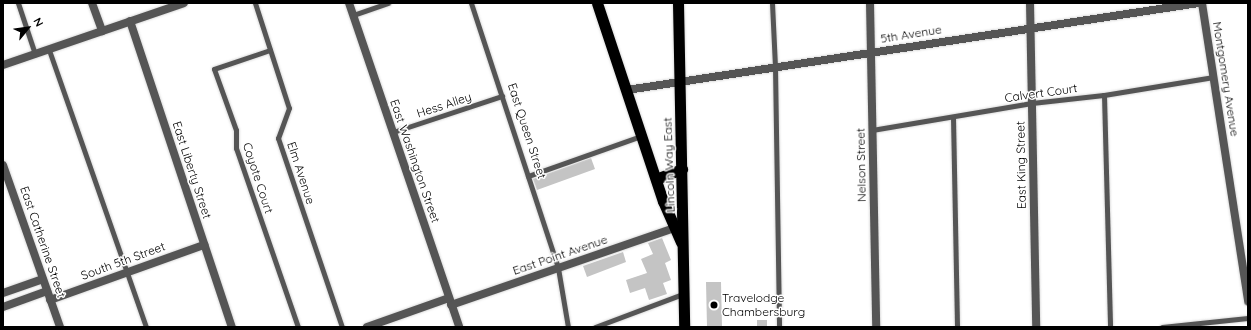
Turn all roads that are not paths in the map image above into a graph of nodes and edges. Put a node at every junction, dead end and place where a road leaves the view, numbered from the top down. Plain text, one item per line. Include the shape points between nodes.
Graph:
1 (18, 3) edge
2 (92, 3) edge
3 (184, 3) edge
4 (255, 3) edge
5 (349, 3) edge
6 (388, 3) edge
7 (471, 3) edge
8 (597, 3) edge
9 (678, 3) edge
10 (772, 3) edge
11 (870, 3) edge
12 (1030, 3) edge
13 (1199, 3) edge
14 (1202, 3) edge
15 (353, 15) junction
16 (130, 21) junction
17 (1031, 28) junction
18 (102, 31) junction
19 (49, 50) junction
20 (270, 50) junction
21 (871, 52) junction
22 (35, 54) junction
23 (3, 65) edge
24 (775, 67) junction
25 (1214, 77) junction
26 (680, 81) junction
27 (627, 90) junction
28 (1104, 95) junction
29 (502, 96) junction
30 (1032, 103) junction
31 (953, 117) junction
32 (872, 130) junction
33 (393, 132) junction
34 (641, 136) junction
35 (4, 168) edge
36 (682, 169) junction
37 (528, 176) junction
38 (656, 179) junction
39 (675, 228) junction
40 (204, 244) junction
41 (684, 249) junction
42 (558, 268) junction
43 (127, 272) junction
44 (43, 279) junction
45 (47, 291) junction
46 (3, 293) edge
47 (684, 294) junction
48 (50, 300) junction
49 (1248, 301) edge
50 (450, 302) junction
51 (3, 307) edge
52 (1248, 318) edge
53 (60, 327) edge
54 (146, 327) edge
55 (232, 327) edge
56 (298, 327) edge
57 (342, 327) edge
58 (367, 327) edge
59 (459, 327) edge
60 (568, 327) edge
61 (595, 327) edge
62 (684, 327) edge
63 (779, 327) edge
64 (876, 327) edge
65 (957, 327) edge
66 (1036, 327) edge
67 (1110, 327) edge
68 (1162, 327) edge

1 - 22 lane
2 - 18 street
3 - 16 street
4 - 20 lane, Elm Avenue
5 - 15 street, East Washington Street
6 - 15 lane
7 - 29 lane, East Queen Street
8 - 27 highway
9 - 26 highway, Lincoln Way East
10 - 24 lane
11 - 21 street, Nelson Street
12 - 17 street, East King Street
13 - 17 street, 5th Avenue
14 - 25 street, Montgomery Avenue
15 - 33 street, East Washington Street
16 - 18 street
16 - 40 street, East Liberty Street
17 - 21 street, 5th Avenue
17 - 30 street, East King Street
18 - 19 street
19 - 22 street
19 - 43 lane
20 - 56 lane, Coyote Court via 214,69 236,130 236,148
20 - 57 lane, Elm Avenue via 289,108 278,138
21 - 24 street, 5th Avenue
21 - 32 street, Nelson Street
22 - 23 street
24 - 26 street, 5th Avenue
24 - 63 lane
25 - 28 lane, Calvert Court
25 - 49 street, Montgomery Avenue
26 - 27 street, 5th Avenue
26 - 36 highway, Lincoln Way East
27 - 34 highway
28 - 30 lane, Calvert Court
28 - 67 lane
29 - 33 lane, Hess Alley
29 - 37 lane, East Queen Street
30 - 31 lane, Calvert Court
30 - 66 street, East King Street
31 - 32 lane, Calvert Court
31 - 65 lane
32 - 64 street, Nelson Street
33 - 50 street, East Washington Street
34 - 37 lane
34 - 38 highway
35 - 44 street, East Catherine Street
36 - 38 highway
36 - 41 highway, Lincoln Way East
37 - 42 lane, East Queen Street
38 - 39 highway
39 - 41 highway
39 - 42 street, East Point Avenue
40 - 43 street, South 5th Street
40 - 55 street, East Liberty Street
41 - 47 highway, Lincoln Way East
42 - 50 street, East Point Avenue
42 - 60 lane, East Queen Street
43 - 48 street, South 5th Street
43 - 54 lane
44 - 45 street, East Catherine Street
44 - 46 street
45 - 48 street, East Catherine Street
45 - 51 street
47 - 61 lane
47 - 62 highway, Lincoln Way East
48 - 53 street, East Catherine Street
50 - 58 street, East Point Avenue
50 - 59 street, East Washington Street
52 - 68 lane

